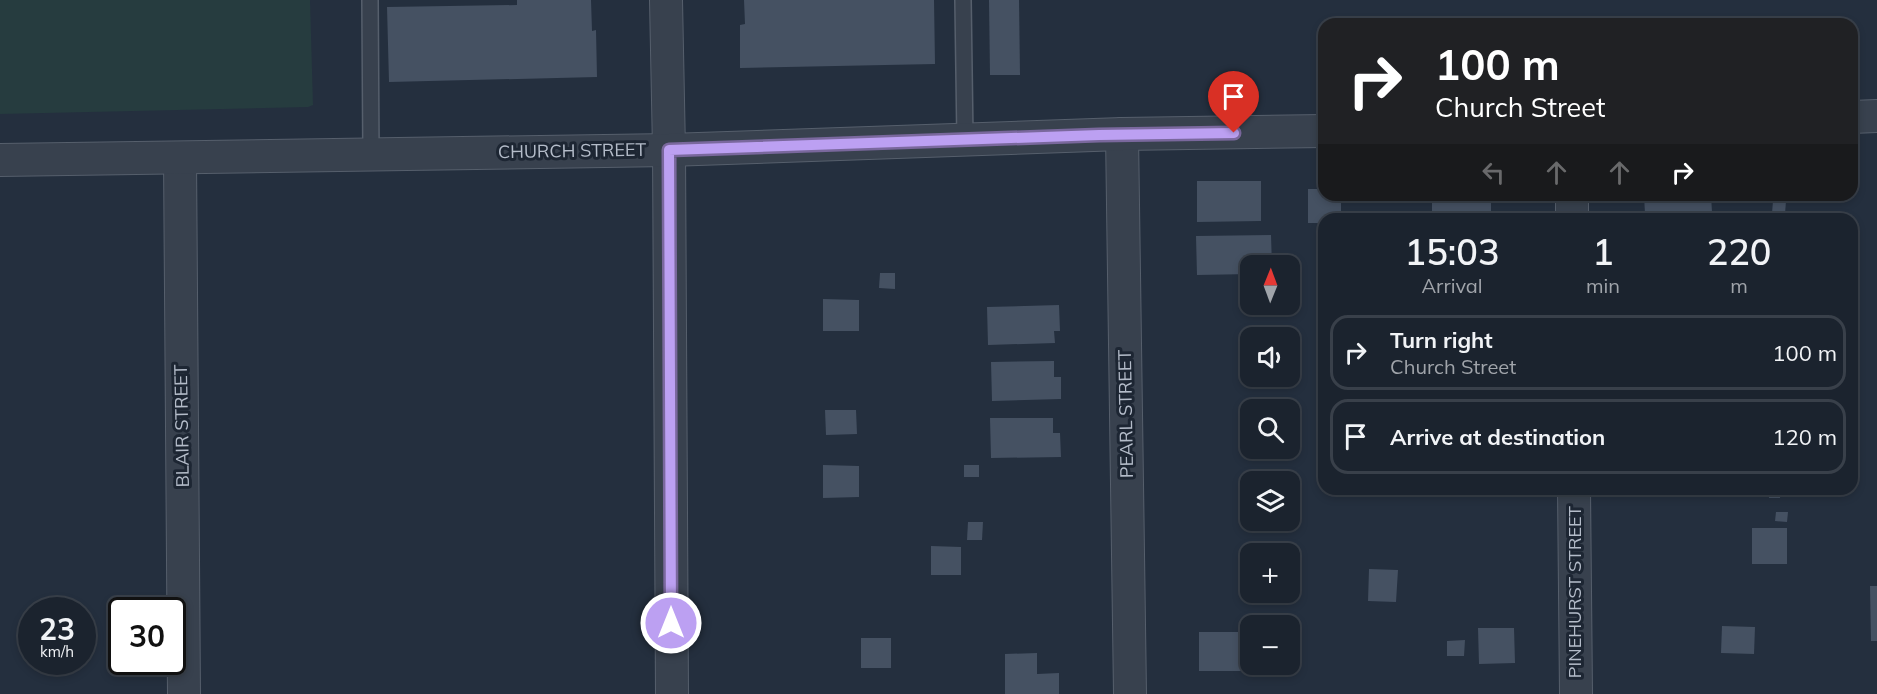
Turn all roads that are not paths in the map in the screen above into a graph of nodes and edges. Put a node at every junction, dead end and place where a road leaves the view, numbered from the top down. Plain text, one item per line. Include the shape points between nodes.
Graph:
1 (370, 0) edge
2 (666, 0) edge
3 (963, 0) edge
4 (1877, 116) edge
5 (1858, 117) edge
6 (1318, 131) edge
7 (1122, 135) junction
8 (964, 140) junction
9 (669, 150) junction
10 (371, 155) junction
11 (180, 158) junction
12 (0, 160) edge
13 (1574, 495) edge
14 (184, 694) edge
15 (672, 694) edge
16 (1131, 694) edge
17 (1576, 694) edge

1 - 10 lane
2 - 9 street
3 - 8 lane
4 - 5 street
6 - 7 street, CHURCH STREET
7 - 8 street, CHURCH STREET
7 - 16 street, PEARL STREET
8 - 9 street, CHURCH STREET
9 - 10 street, CHURCH STREET
9 - 15 street
10 - 11 street, CHURCH STREET
11 - 12 street, CHURCH STREET
11 - 14 street, BLAIR STREET
13 - 17 street, PINEHURST STREET

